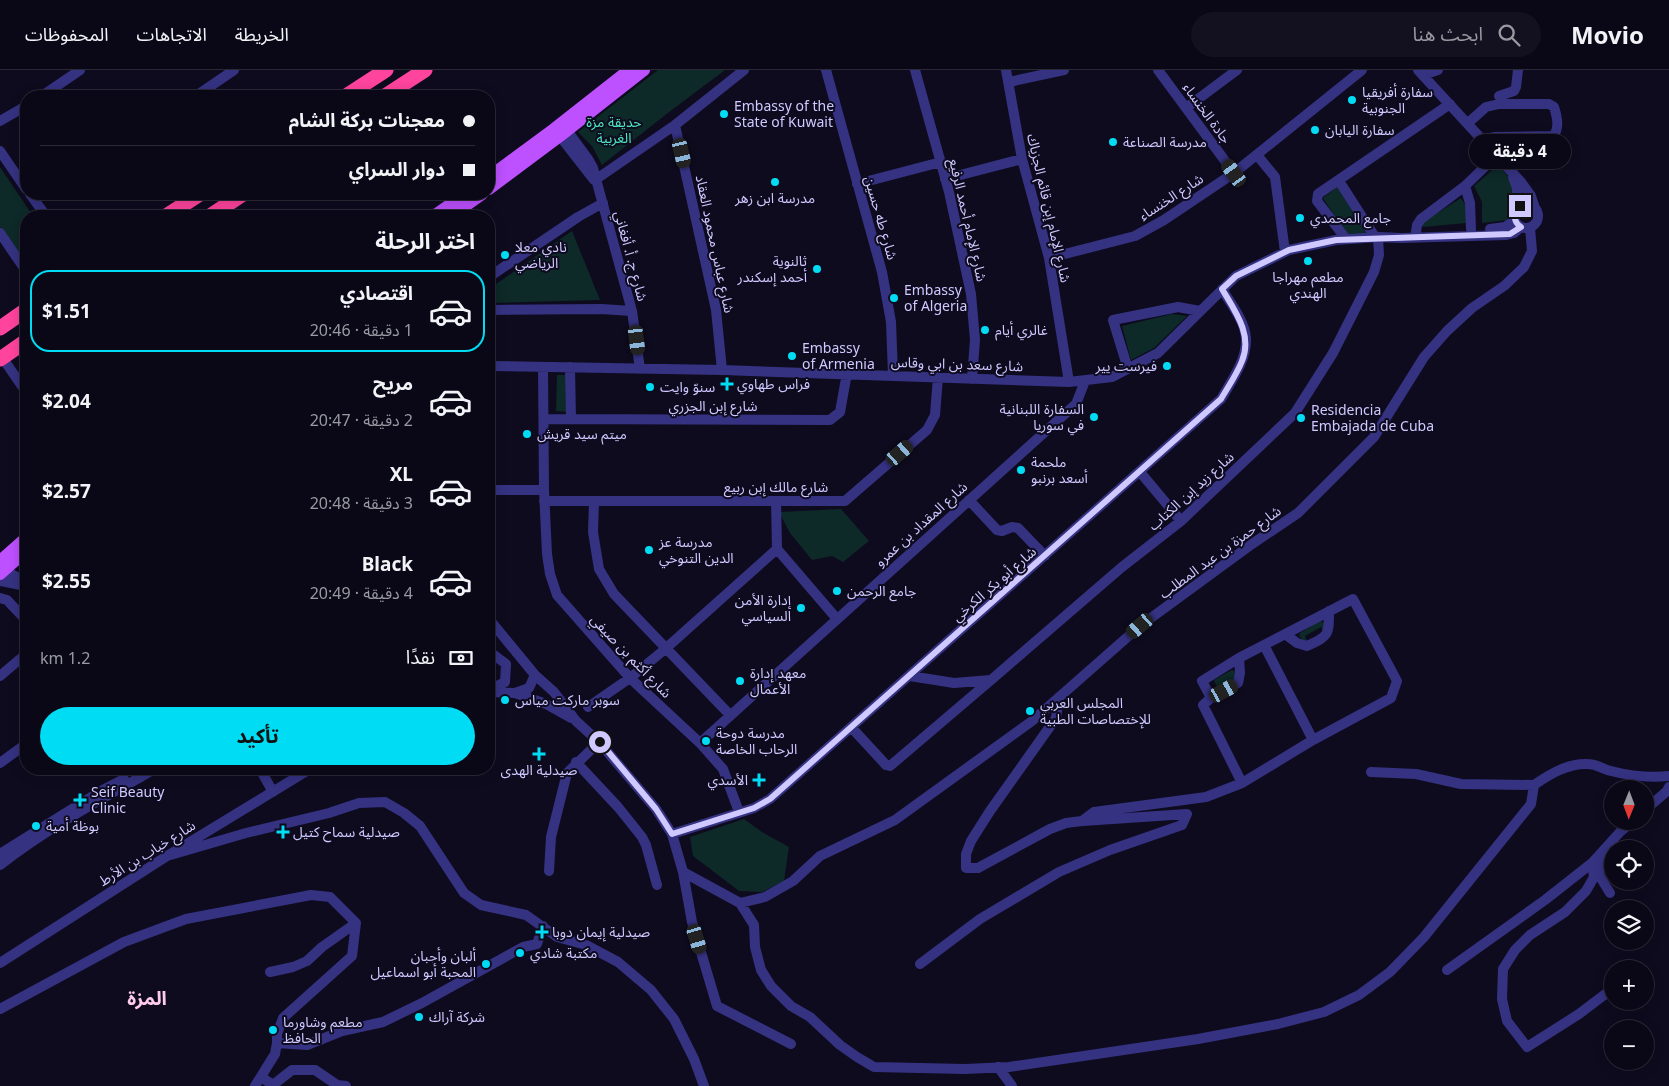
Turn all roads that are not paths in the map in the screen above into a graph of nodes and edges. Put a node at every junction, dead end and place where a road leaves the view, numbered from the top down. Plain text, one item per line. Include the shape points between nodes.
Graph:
1 (80, 70) edge
2 (234, 70) edge
3 (386, 70) edge
4 (425, 70) edge
5 (628, 70) edge
6 (644, 70) edge
7 (744, 70) edge
8 (826, 70) edge
9 (915, 70) edge
10 (1006, 70) edge
11 (1064, 70) edge
12 (1158, 70) edge
13 (1237, 70) edge
14 (1362, 70) edge
15 (1438, 70) edge
16 (1518, 70) edge
17 (1420, 73) edge
18 (1009, 82) junction
19 (52, 90) edge
20 (205, 90) edge
21 (355, 90) edge
22 (394, 90) edge
23 (1499, 96) dead end
24 (1450, 104) junction
25 (1186, 108) junction
26 (20, 109) edge
27 (0, 121) edge
28 (1468, 123) junction
29 (675, 125) junction
30 (561, 130) junction
31 (1483, 140) junction
32 (0, 151) edge
33 (1257, 155) junction
34 (1497, 155) junction
35 (1022, 159) junction
36 (941, 162) junction
37 (1511, 171) junction
38 (495, 172) edge
39 (1234, 173) junction
40 (945, 179) junction
41 (20, 180) edge
42 (595, 180) junction
43 (1339, 181) junction
44 (495, 184) edge
45 (857, 184) junction
46 (1465, 186) junction
47 (191, 200) edge
48 (234, 200) edge
49 (457, 200) edge
50 (474, 200) edge
51 (603, 203) junction
52 (1535, 208) junction
53 (1517, 209) junction
54 (175, 210) edge
55 (219, 210) edge
56 (442, 210) edge
57 (459, 210) edge
58 (1523, 226) junction
59 (1471, 229) junction
60 (1416, 232) junction
61 (0, 233) edge
62 (1377, 237) junction
63 (1346, 239) junction
64 (1286, 252) junction
65 (1049, 258) junction
66 (20, 263) edge
67 (495, 273) edge
68 (1222, 289) junction
69 (495, 310) edge
70 (632, 311) junction
71 (1200, 311) junction
72 (20, 314) edge
73 (0, 328) edge
74 (20, 345) edge
75 (1, 358) edge
76 (495, 366) edge
77 (544, 367) junction
78 (570, 367) junction
79 (640, 369) junction
80 (1128, 369) junction
81 (722, 370) junction
82 (847, 373) junction
83 (893, 375) junction
84 (938, 377) junction
85 (972, 378) junction
86 (1085, 381) junction
87 (1069, 382) junction
88 (20, 384) edge
89 (544, 419) junction
90 (572, 419) junction
91 (1140, 472) junction
92 (495, 490) edge
93 (544, 490) junction
94 (969, 500) junction
95 (544, 501) junction
96 (776, 501) junction
97 (594, 502) junction
98 (1181, 521) junction
99 (20, 546) edge
100 (777, 549) junction
101 (1045, 556) junction
102 (20, 557) edge
103 (1, 571) edge
104 (20, 579) edge
105 (20, 582) edge
106 (0, 598) edge
107 (1328, 611) junction
108 (20, 614) edge
109 (837, 619) junction
110 (495, 627) edge
111 (1285, 634) junction
112 (1264, 645) junction
113 (665, 649) junction
114 (516, 653) junction
115 (495, 655) edge
116 (495, 657) edge
117 (1239, 658) junction
118 (20, 659) edge
119 (535, 675) junction
120 (0, 676) edge
121 (910, 676) junction
122 (630, 678) junction
123 (991, 680) junction
124 (495, 688) edge
125 (495, 691) edge
126 (515, 693) junction
127 (1059, 697) junction
128 (1211, 698) junction
129 (588, 707) dead end
130 (730, 715) junction
131 (576, 721) junction
132 (851, 727) junction
133 (1313, 740) junction
134 (600, 742) junction
135 (700, 743) junction
136 (20, 749) edge
137 (576, 762) junction
138 (0, 764) edge
139 (1371, 772) dead end
140 (132, 775) edge
141 (145, 775) edge
142 (263, 775) edge
143 (300, 775) edge
144 (1669, 776) edge
145 (1242, 783) junction
146 (1534, 785) junction
147 (1669, 787) edge
148 (273, 792) junction
149 (1654, 802) edge
150 (739, 812) junction
151 (1082, 821) junction
152 (1622, 830) edge
153 (672, 834) junction
154 (1613, 840) edge
155 (1604, 850) edge
156 (1604, 853) edge
157 (0, 854) edge
158 (167, 856) junction
159 (1592, 863) junction
160 (0, 865) edge
161 (549, 871) dead end
162 (683, 872) junction
163 (1604, 884) edge
164 (657, 885) dead end
165 (1608, 890) edge
166 (1610, 893) dead end
167 (740, 903) junction
168 (356, 923) junction
169 (543, 926) junction
170 (0, 963) edge
171 (920, 964) dead end
172 (1447, 970) dead end
173 (270, 972) dead end
174 (1604, 995) edge
175 (0, 1009) edge
176 (277, 1043) junction
177 (792, 1044) dead end
178 (998, 1067) junction
179 (261, 1076) junction
180 (256, 1086) edge
181 (340, 1086) edge
182 (704, 1086) edge
183 (1012, 1086) edge

1 - 19 street
2 - 20 street
3 - 21 highway
4 - 22 highway
5 - 30 main road
6 - 30 main road
7 - 29 street
8 - 45 street, شارع طه حسين
9 - 36 street, شارع الإمام أحمد الرفيع
10 - 18 street, شارع الإمام إبن قائم الجزياك
11 - 18 street
12 - 25 street, جادة الخنساء
13 - 25 street
14 - 33 street, شارع الخنساء
15 - 17 street
16 - 23 street via 1514,91
17 - 24 street
18 - 35 street, شارع الإمام إبن قائم الجزياك
24 - 28 street
24 - 43 street
25 - 39 street, جادة الخنساء
26 - 27 street
28 - 31 street
28 - 31 street via 1486,107 1499,104 1549,104 1554,107 1557,127 1553,136
29 - 42 street
29 - 81 street, شارع عباس محمود العقاد via 716,310
30 - 38 main road
30 - 42 street, شارع ج. أ. أفغاني via 585,170
30 - 44 main road
31 - 34 street
32 - 41 street
33 - 39 street, شارع الخنساء
33 - 64 street via 1275,177
34 - 37 street
34 - 46 street
35 - 40 street
35 - 65 street, شارع الإمام إبن قائم الجزياك
36 - 40 street, شارع الإمام أحمد الرفيع
36 - 45 street
37 - 52 street via 1531,196
37 - 53 street via 1517,188
39 - 65 street, شارع الخنساء via 1135,236
40 - 85 street, شارع الإمام أحمد الرفيع via 971,294 976,340
42 - 51 street, شارع ج. أ. أفغاني
43 - 62 street
43 - 63 street via 1316,198
45 - 83 street, شارع طه حسين via 884,280 891,322
46 - 59 street
46 - 60 street via 1421,219
47 - 54 highway
48 - 55 highway
49 - 56 main road
50 - 57 main road
51 - 67 street
51 - 70 street, شارع ج. أ. أفغاني
52 - 53 street via 1526,204
52 - 58 street via 1538,220
53 - 58 street via 1514,214
58 - 59 street, شارع سعد بن ابي وقاس
58 - 62 street, شارع سعد بن ابي وقاس via 1506,235
58 - 127 street, شارع حمزة بن عبد المطلب via 1532,251 1524,267 1504,286 1472,308 1424,357 1374,437 1298,513 1140,626
59 - 60 street, شارع سعد بن ابي وقاس
60 - 62 street, شارع سعد بن ابي وقاس
61 - 66 street
62 - 63 street, شارع سعد بن ابي وقاس
62 - 98 street, شارع زيد إبن الكتاب via 1379,255 1374,272 1333,353 1294,413
63 - 64 street, شارع سعد بن ابي وقاس
64 - 68 street, شارع سعد بن ابي وقاس via 1236,276
65 - 87 street, شارع الإمام إبن قائم الجزياك
68 - 71 street, شارع سعد بن ابي وقاس
68 - 91 street, شارع أبو بكر الكرخي via 1246,337 1243,360 1221,399
69 - 70 street
70 - 79 street, شارع ج. أ. أفغاني
71 - 80 street, شارع سعد بن ابي وقاس via 1158,353
71 - 80 street via 1178,307 1113,320
72 - 73 highway
74 - 75 highway
75 - 88 street
76 - 77 street, شارع سعد بن ابي وقاس
77 - 78 street, شارع سعد بن ابي وقاس
77 - 89 street, شارع أكثم بن صيفي
78 - 79 street, شارع سعد بن ابي وقاس
78 - 90 street
79 - 81 street, شارع سعد بن ابي وقاس
80 - 86 street, شارع سعد بن ابي وقاس via 1112,377
81 - 82 street, شارع سعد بن ابي وقاس
82 - 83 street, شارع سعد بن ابي وقاس
82 - 90 street, شارع إبن الجزري via 840,412 830,420
83 - 84 street, شارع سعد بن ابي وقاس
84 - 85 street, شارع سعد بن ابي وقاس
84 - 96 street, شارع مالك إبن ربيع via 935,415 927,430 845,501
85 - 87 street, شارع سعد بن ابي وقاس
86 - 87 street, شارع سعد بن ابي وقاس
86 - 94 street, شارع المقداد بن عمرو via 1076,404
89 - 90 street, شارع إبن الجزري
89 - 93 street, شارع أكثم بن صيفي
91 - 98 street
91 - 101 street, شارع أبو بكر الكرخي
92 - 93 street
93 - 95 street, شارع أكثم بن صيفي
94 - 101 street via 997,530 1018,528
94 - 109 street, شارع المقداد بن عمرو
95 - 97 street, شارع مالك إبن ربيع
95 - 122 street, شارع أكثم بن صيفي via 546,554 557,595
96 - 97 street, شارع مالك إبن ربيع
96 - 100 street
97 - 113 street via 593,532 599,569 614,594
98 - 123 street, شارع زيد إبن الكتاب via 1122,567
99 - 103 main road
100 - 109 street
100 - 113 street
101 - 121 street, شارع أبو بكر الكرخي
102 - 103 main road
103 - 104 street
103 - 105 street
106 - 108 street
107 - 111 street
107 - 111 street via 1329,630 1324,638 1307,646
107 - 133 street via 1353,599 1397,681 1391,698
109 - 130 street, شارع المقداد بن عمرو
110 - 114 street
111 - 112 street
112 - 117 street
112 - 133 street
113 - 122 street
113 - 130 street
114 - 115 street
114 - 119 street
116 - 124 street via 506,664 505,682
117 - 128 street via 1238,683
117 - 128 street via 1202,681
118 - 120 street
119 - 126 street via 529,688
119 - 131 street via 554,692
121 - 123 street via 954,682
121 - 132 street, شارع أبو بكر الكرخي
122 - 129 street
122 - 135 street, شارع أكثم بن صيفي
123 - 132 street, شارع زيد إبن الكتاب via 890,766
125 - 126 street
126 - 131 street via 546,704
127 - 151 street via 1056,718 971,841 966,854 966,868 978,868 1050,829
127 - 167 street, شارع حمزة بن عبد المطلب via 1032,721 895,820 820,856 793,881 765,897
128 - 145 street via 1203,705
130 - 135 street, شارع المقداد بن عمرو
131 - 134 street
132 - 150 street, شارع أبو بكر الكرخي via 770,799
133 - 145 street
134 - 137 street
134 - 153 street via 656,809
135 - 150 street, شارع أكثم بن صيفي via 723,769
136 - 138 street
137 - 161 street via 566,773 551,837
137 - 164 street via 642,838
139 - 146 street via 1416,774 1461,784
140 - 157 street
141 - 160 street via 97,801
142 - 148 street
143 - 148 street, شارع خباب بن الأرط
144 - 146 street via 1649,778 1589,764 1568,767
145 - 151 street via 1206,797 1094,812
146 - 178 street via 1531,804 1424,937 1390,972 1359,996 1324,1012 1278,1024 1198,1039
147 - 149 street
148 - 158 street, شارع خباب بن الأرط
150 - 153 street, شارع أبو بكر الكرخي
151 - 171 street via 1187,814 1182,825 1059,872 980,919
152 - 154 street
153 - 162 street
155 - 159 street
156 - 163 street via 1598,875
158 - 169 street via 358,803 385,802 420,826 464,893 481,905 526,915
158 - 170 street, شارع خباب بن الأرط
159 - 172 street
159 - 174 street via 1594,877 1586,891 1515,950 1503,970 1502,999 1507,1021 1527,1047
162 - 167 street
162 - 177 street via 692,922 717,1006
165 - 166 street
167 - 178 street via 754,924 761,970 771,986 791,1006 810,1017 857,1057 874,1067
168 - 173 street via 307,961
168 - 175 street via 330,898 311,895 186,919 124,942
168 - 176 street via 352,956 283,1018
169 - 176 street via 537,944 524,947 383,1022 342,1031 307,1045
169 - 182 street via 558,937 586,945 618,962 651,990 674,1019
176 - 179 street via 275,1054
178 - 183 street
179 - 180 street
179 - 181 street via 273,1085 292,1070 314,1070

